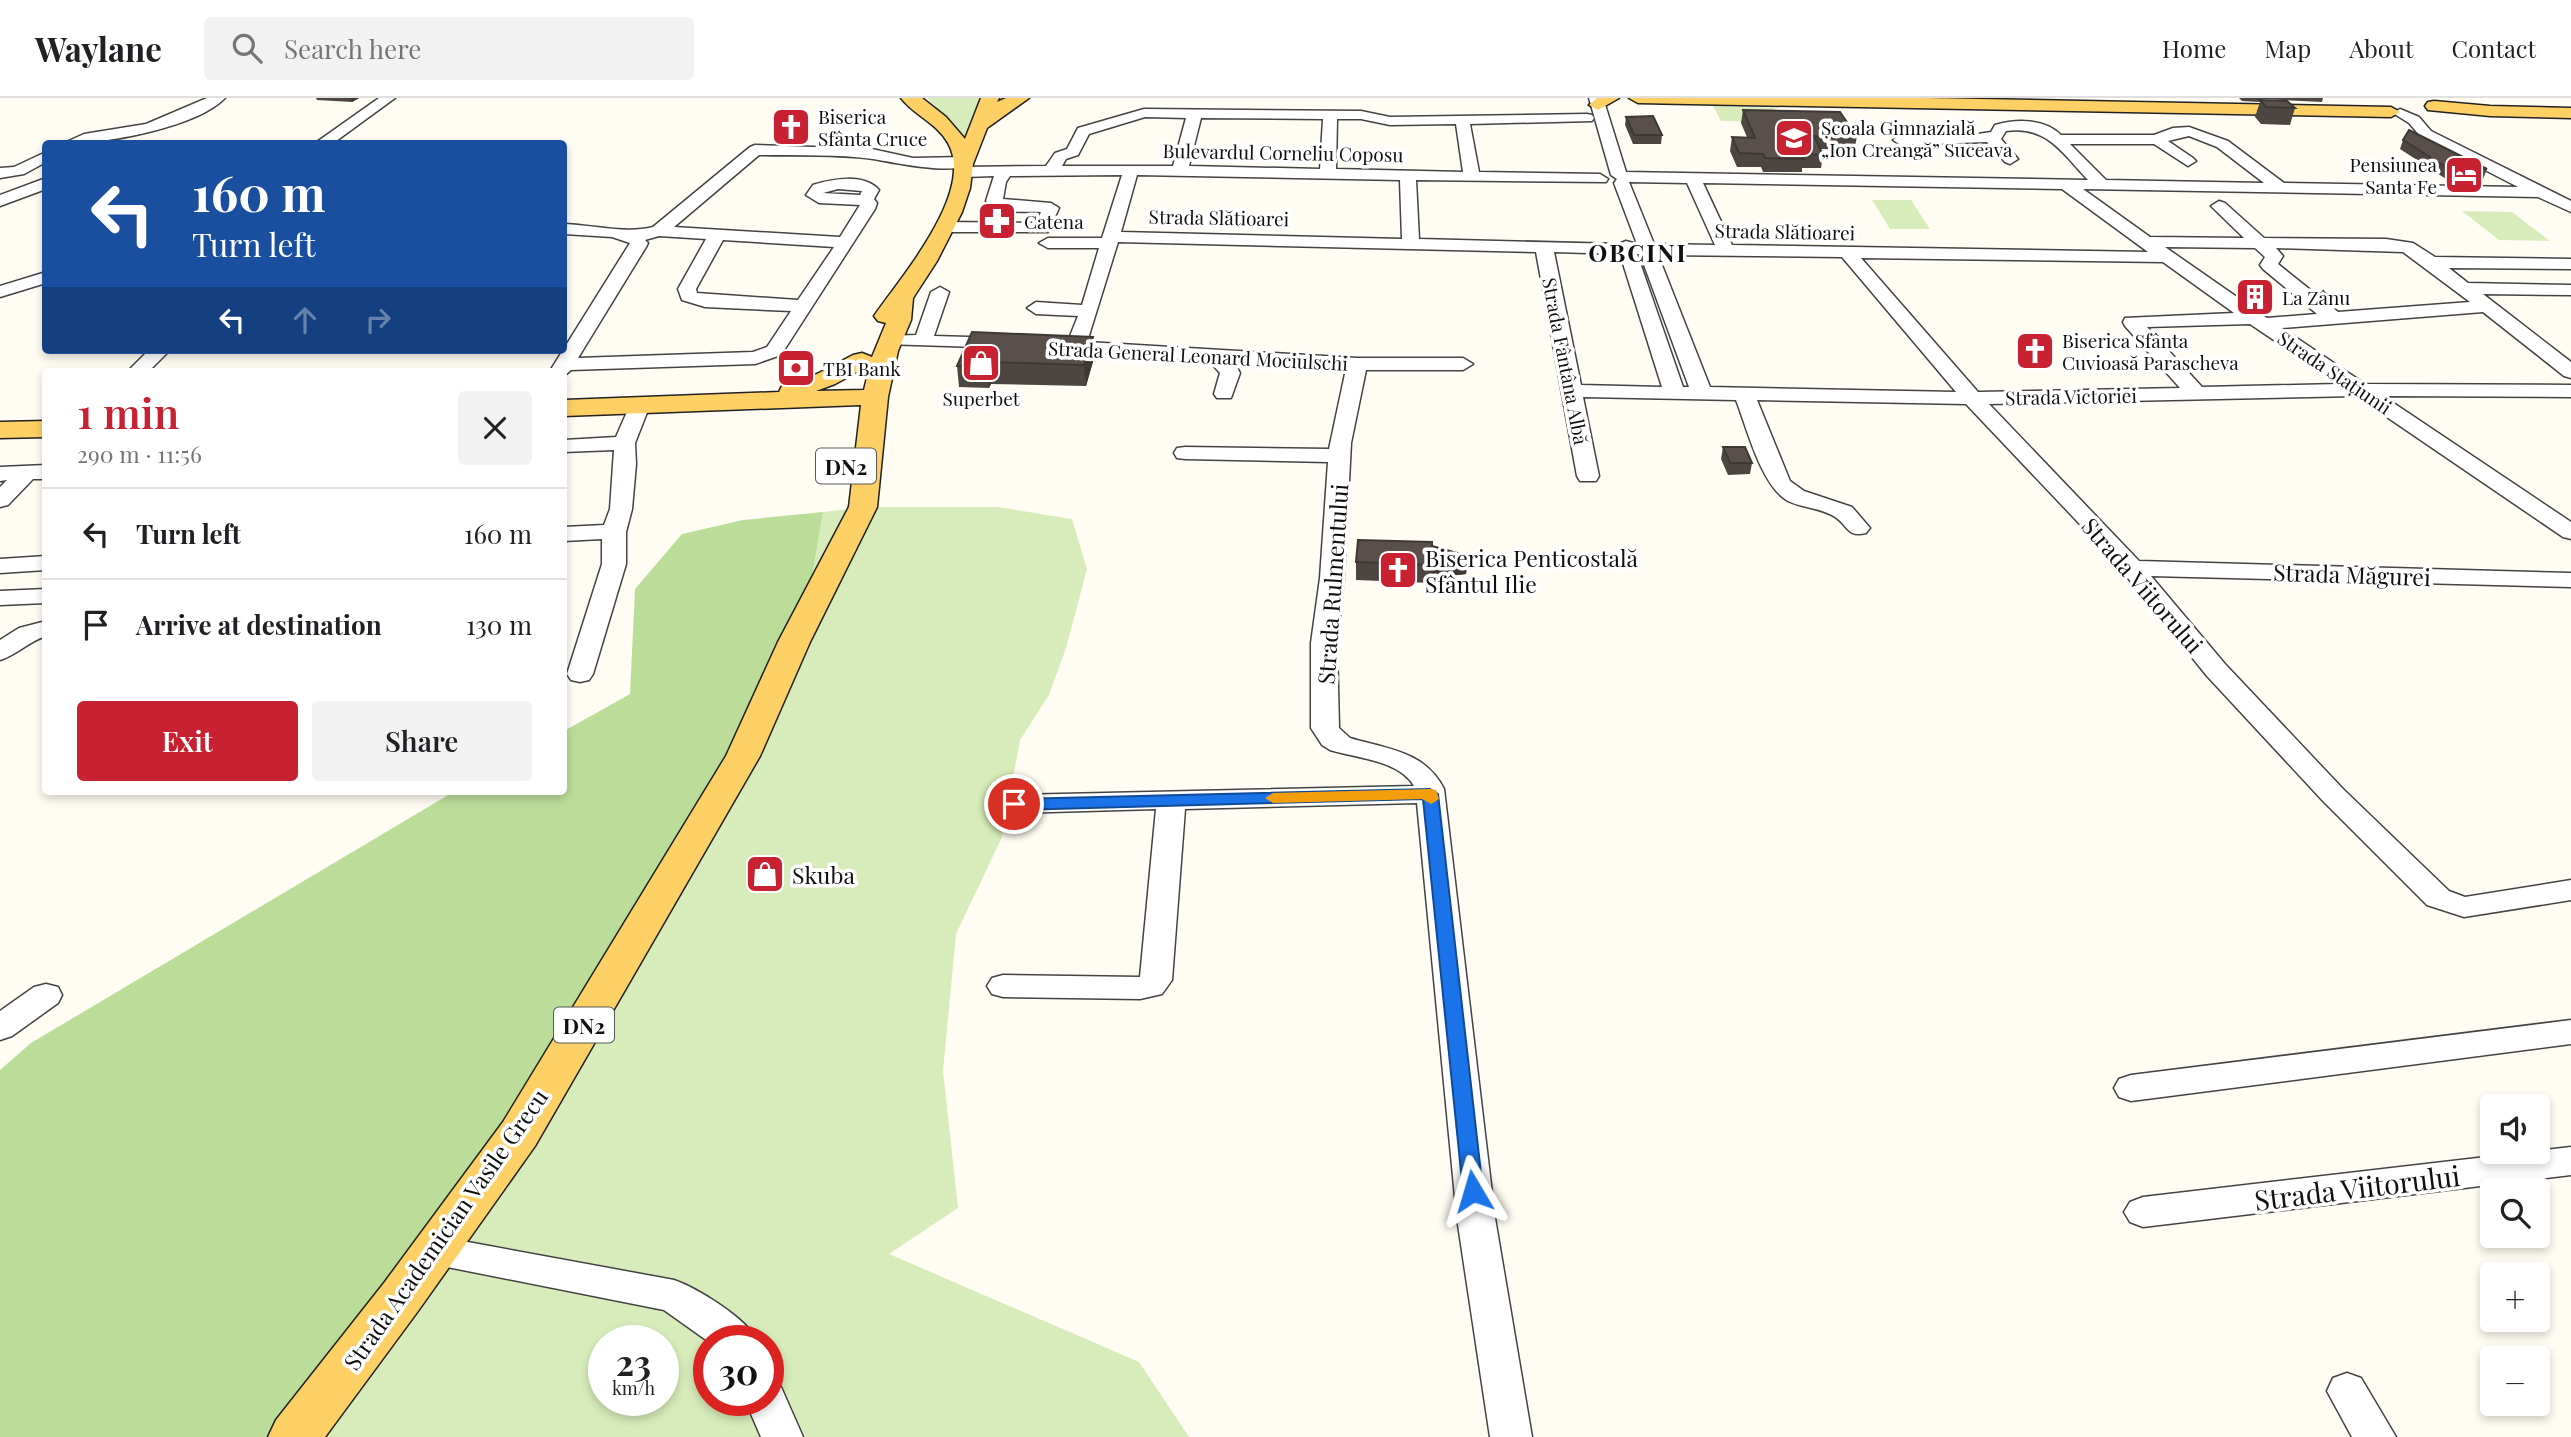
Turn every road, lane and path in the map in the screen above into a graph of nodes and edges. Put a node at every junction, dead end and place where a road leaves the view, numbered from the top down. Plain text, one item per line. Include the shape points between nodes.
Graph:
1 (218, 98) edge
2 (388, 98) edge
3 (990, 98) edge
4 (1020, 98) edge
5 (1638, 98) edge
6 (1880, 98) edge
7 (917, 101) edge
8 (1594, 103) edge
9 (2392, 105) edge
10 (2431, 107) edge
11 (1195, 113) junction
12 (2570, 113) edge
13 (1330, 115) junction
14 (1464, 118) junction
15 (982, 124) junction
16 (1083, 131) junction
17 (1135, 131) dead end
18 (2432, 137) junction
19 (1992, 138) junction
20 (2057, 139) junction
21 (82, 140) edge
22 (327, 140) edge
23 (1901, 140) dead end
24 (2157, 140) junction
25 (42, 158) edge
26 (2010, 159) dead end
27 (2188, 161) dead end
28 (965, 167) junction
29 (1052, 170) junction
30 (1131, 170) junction
31 (1006, 171) junction
32 (1180, 171) junction
33 (6, 173) edge
34 (1328, 173) junction
35 (1408, 175) junction
36 (1472, 176) junction
37 (1615, 179) junction
38 (1694, 180) junction
39 (42, 185) edge
40 (2067, 185) junction
41 (2104, 186) junction
42 (2280, 188) junction
43 (2543, 192) junction
44 (868, 195) dead end
45 (0, 201) edge
46 (2219, 206) dead end
47 (2571, 206) edge
48 (944, 226) junction
49 (567, 229) edge
50 (659, 231) junction
51 (717, 235) junction
52 (635, 237) junction
53 (1110, 240) junction
54 (844, 242) junction
55 (2144, 242) junction
56 (2260, 242) junction
57 (1048, 243) dead end
58 (1411, 243) junction
59 (1544, 246) junction
60 (1627, 250) junction
61 (1647, 250) junction
62 (1726, 251) junction
63 (1848, 253) junction
64 (2165, 257) junction
65 (2432, 262) junction
66 (2571, 264) edge
67 (42, 279) edge
68 (2465, 288) junction
69 (2571, 290) edge
70 (0, 292) edge
71 (940, 292) dead end
72 (902, 299) junction
73 (803, 306) junction
74 (2488, 306) junction
75 (1036, 308) dead end
76 (1089, 311) junction
77 (2333, 318) junction
78 (567, 321) edge
79 (591, 321) junction
80 (2259, 321) junction
81 (891, 340) junction
82 (923, 341) junction
83 (1075, 347) junction
84 (156, 354) edge
85 (1218, 356) junction
86 (862, 360) junction
87 (1357, 364) junction
88 (1463, 364) dead end
89 (141, 368) edge
90 (562, 368) edge
91 (2571, 372) edge
92 (2362, 390) junction
93 (1572, 391) junction
94 (1674, 391) junction
95 (1701, 391) junction
96 (2571, 391) edge
97 (1744, 392) junction
98 (1224, 394) dead end
99 (2197, 394) junction
100 (777, 397) junction
101 (1972, 398) junction
102 (860, 399) junction
103 (640, 405) junction
104 (567, 408) edge
105 (42, 429) edge
106 (0, 430) edge
107 (624, 443) junction
108 (567, 446) edge
109 (1185, 453) dead end
110 (1340, 456) junction
111 (36, 472) edge
112 (0, 474) edge
113 (1588, 476) dead end
114 (0, 500) edge
115 (1858, 528) dead end
116 (614, 532) junction
117 (2571, 532) edge
118 (567, 534) edge
119 (42, 563) edge
120 (0, 566) edge
121 (2132, 568) junction
122 (2571, 580) edge
123 (42, 596) edge
124 (0, 598) edge
125 (42, 629) edge
126 (0, 652) edge
127 (579, 674) dead end
128 (1430, 794) junction
129 (1171, 800) junction
130 (1014, 804) dead end
131 (2571, 890) edge
132 (1003, 986) dead end
133 (46, 995) dead end
134 (0, 1028) edge
135 (2571, 1032) edge
136 (2131, 1088) dead end
137 (2571, 1161) edge
138 (2143, 1212) dead end
139 (435, 1251) junction
140 (716, 1325) edge
141 (2347, 1391) dead end
142 (773, 1416) edge
143 (294, 1437) edge
144 (782, 1437) edge
145 (1511, 1437) edge
146 (2375, 1437) edge

1 - 21 street via 167,123
2 - 22 street
3 - 15 main road, DN2
4 - 15 main road, DN2
5 - 9 main road
6 - 9 main road
7 - 28 main road via 955,139
8 - 14 street
8 - 37 street
9 - 10 main road
9 - 18 street
10 - 12 main road
10 - 18 street via 2425,125
11 - 13 street
11 - 16 street via 1144,113
11 - 32 street via 1183,131
13 - 14 street via 1390,121 1434,115
13 - 34 street
14 - 36 street
15 - 28 main road, DN2
16 - 17 street
16 - 29 street via 1073,152 1060,156
18 - 43 street
19 - 20 street via 2000,128 2011,126 2042,128
19 - 23 street
19 - 26 street
20 - 24 street
20 - 41 street
24 - 27 street
24 - 42 street via 2171,132 2213,137
25 - 33 street
28 - 31 street, Bulevardul Corneliu Coposu
28 - 48 main road, DN2 via 960,195
28 - 50 street, Bulevardul Corneliu Coposu via 896,161 872,154 755,150
29 - 30 street, Bulevardul Corneliu Coposu
29 - 31 street, Bulevardul Corneliu Coposu
30 - 32 street, Bulevardul Corneliu Coposu
30 - 53 street
31 - 48 street via 994,201 1051,208 1041,228
32 - 34 street, Bulevardul Corneliu Coposu via 1238,179
34 - 35 street, Bulevardul Corneliu Coposu
35 - 36 street, Bulevardul Corneliu Coposu
35 - 58 street
36 - 37 street, Bulevardul Corneliu Coposu
37 - 38 street, Bulevardul Corneliu Coposu
37 - 60 street
37 - 61 street
38 - 40 street, Bulevardul Corneliu Coposu
38 - 62 street
39 - 45 street
40 - 41 street, Bulevardul Corneliu Coposu
40 - 55 street, Strada Stațiunii
41 - 42 street, Bulevardul Corneliu Coposu
42 - 43 street, Bulevardul Corneliu Coposu
43 - 47 street
44 - 54 street via 867,209
46 - 56 street
48 - 72 main road, DN2
49 - 52 street
50 - 51 street
50 - 52 street
51 - 54 street
51 - 73 street via 687,289 688,296 705,301
52 - 79 street via 638,247
53 - 57 street, Strada Slătioarei
53 - 58 street, Strada Slătioarei
53 - 76 street
54 - 73 street
55 - 56 street
55 - 64 street, Strada Stațiunii
56 - 65 street via 2400,245
56 - 77 street via 2274,256 2269,265
58 - 59 street, Strada Slătioarei
59 - 60 street, Strada Slătioarei
59 - 93 street, Strada Fântâna Albă
60 - 61 street, Strada Slătioarei
60 - 94 street
61 - 62 street, Strada Slătioarei
61 - 95 street
62 - 63 street, Strada Slătioarei
63 - 64 street, Strada Slătioarei
63 - 101 street, Strada Viitorului
64 - 80 street, Strada Stațiunii
65 - 66 street
65 - 68 street
67 - 70 street
68 - 69 street
68 - 74 street
71 - 82 street
72 - 81 main road, DN2
72 - 86 main road, DN2 via 882,320
73 - 90 street via 774,351 755,358
74 - 77 street
74 - 91 street
75 - 76 street
76 - 83 street
77 - 80 street
78 - 79 street
79 - 90 street
80 - 92 street, Strada Stațiunii
80 - 99 street via 2132,322
81 - 82 street, Strada General Leonard Mociulschi
81 - 102 main road, DN2
82 - 83 street, Strada General Leonard Mociulschi
83 - 85 street, Strada General Leonard Mociulschi
84 - 89 street
85 - 87 street, Strada General Leonard Mociulschi
85 - 98 street via 1230,373
86 - 100 main road
86 - 102 main road, DN2
87 - 88 street, Strada General Leonard Mociulschi
87 - 110 street, Strada Rulmentului
92 - 96 street, Strada Victoriei
92 - 99 street, Strada Victoriei
92 - 117 street, Strada Stațiunii
93 - 94 street, Strada Victoriei
93 - 113 street, Strada Fântâna Albă
94 - 95 street, Strada Victoriei
95 - 97 street, Strada Victoriei
97 - 101 street, Strada Victoriei
97 - 115 street via 1780,484 1796,496 1843,512
99 - 101 street, Strada Victoriei
100 - 102 main road via 819,411
100 - 103 main road
101 - 121 street, Strada Viitorului
102 - 139 main road, Strada Academician Vasile Grecu / DN2 via 863,507 794,642 743,756 519,1134
103 - 104 main road
103 - 107 street
105 - 106 main road
107 - 108 street
107 - 116 street via 621,509
109 - 110 street, Strada Rulmentului
110 - 128 street, Strada Rulmentului via 1324,643 1325,727 1340,744 1412,767 1427,781
111 - 112 street
111 - 114 street
116 - 118 street
116 - 127 street via 614,564
119 - 120 street
121 - 122 street, Strada Măgurei
121 - 131 street, Strada Viitorului via 2216,670 2438,898 2464,907
123 - 124 street
125 - 126 street
128 - 129 street
128 - 145 street, Strada Rulmentului via 1476,1218
129 - 130 street
129 - 132 street via 1156,980 1151,986
133 - 134 street
135 - 136 street
137 - 138 street, Strada Viitorului
139 - 140 street via 674,1296
139 - 143 main road, Strada Academician Vasile Grecu / DN2
141 - 146 street
142 - 144 street

